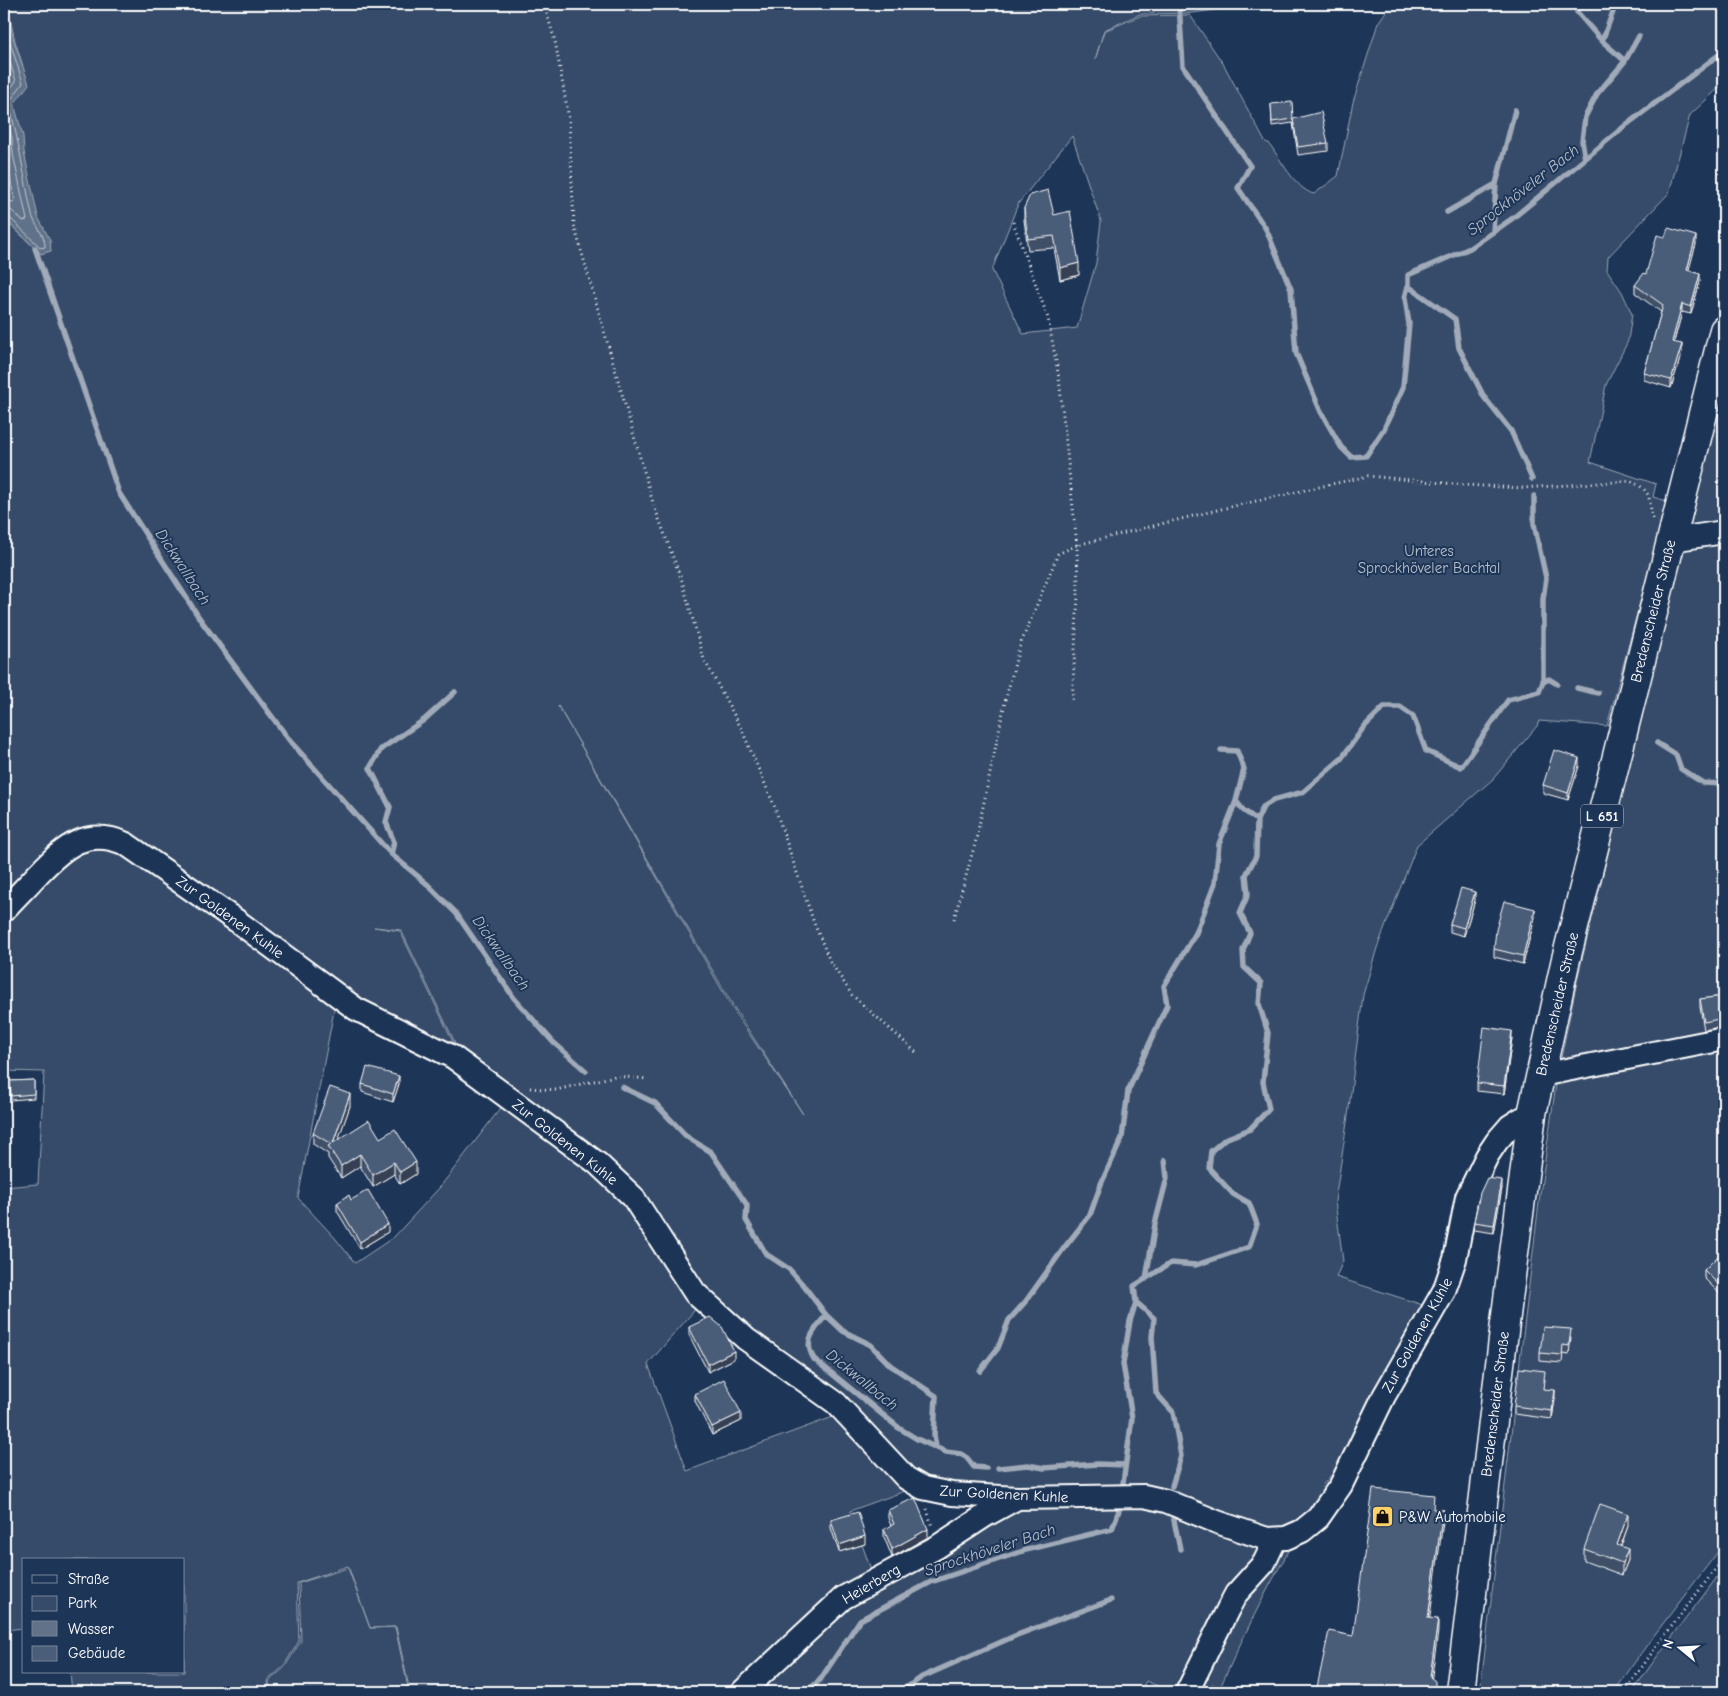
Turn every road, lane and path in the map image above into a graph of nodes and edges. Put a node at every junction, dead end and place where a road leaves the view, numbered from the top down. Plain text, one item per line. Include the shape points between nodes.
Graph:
1 (544, 4) edge
2 (1013, 222) dead end
3 (1724, 330) edge
4 (1724, 532) edge
5 (1671, 540) junction
6 (1077, 546) junction
7 (1072, 702) dead end
8 (4, 910) edge
9 (954, 919) dead end
10 (1724, 1040) edge
11 (918, 1054) dead end
12 (1541, 1075) junction
13 (648, 1079) dead end
14 (528, 1088) dead end
15 (1532, 1114) junction
16 (923, 1488) junction
17 (1017, 1498) junction
18 (1275, 1540) junction
19 (937, 1547) junction
20 (1724, 1558) edge
21 (742, 1692) edge
22 (1187, 1692) edge
23 (1460, 1692) edge
24 (1625, 1692) edge

1 - 11 path via 555,41 569,119 574,225 653,504 682,581 704,659 741,728 774,805 830,960 852,995
2 - 6 path via 1048,318 1059,378
3 - 5 main road, Bredenscheider Straße / L 651
4 - 5 street
5 - 6 path via 1654,530 1648,493 1630,481 1522,488 1368,476
5 - 12 main road, Bredenscheider Straße / L 651 via 1565,963
6 - 7 path via 1078,595
6 - 9 path via 1058,554 1019,648 976,840
8 - 16 street, Zur Goldenen Kuhle via 59,853 77,841 111,839 126,844 356,1010 453,1057 597,1163 632,1197 702,1301 746,1339 836,1403 906,1478
10 - 12 street
12 - 15 main road, Bredenscheider Straße / L 651
13 - 14 path via 615,1076 556,1090
15 - 18 street, Zur Goldenen Kuhle via 1510,1126 1487,1156 1467,1197 1455,1259 1444,1291 1384,1396 1337,1491 1312,1525
15 - 23 main road, Bredenscheider Straße / L 651
16 - 17 street, Zur Goldenen Kuhle via 952,1494
16 - 19 path
17 - 18 street, Zur Goldenen Kuhle via 1156,1498 1216,1522
17 - 19 street, Heierberg
18 - 22 street via 1264,1563 1236,1594
19 - 21 street, Heierberg via 843,1598
20 - 24 path

